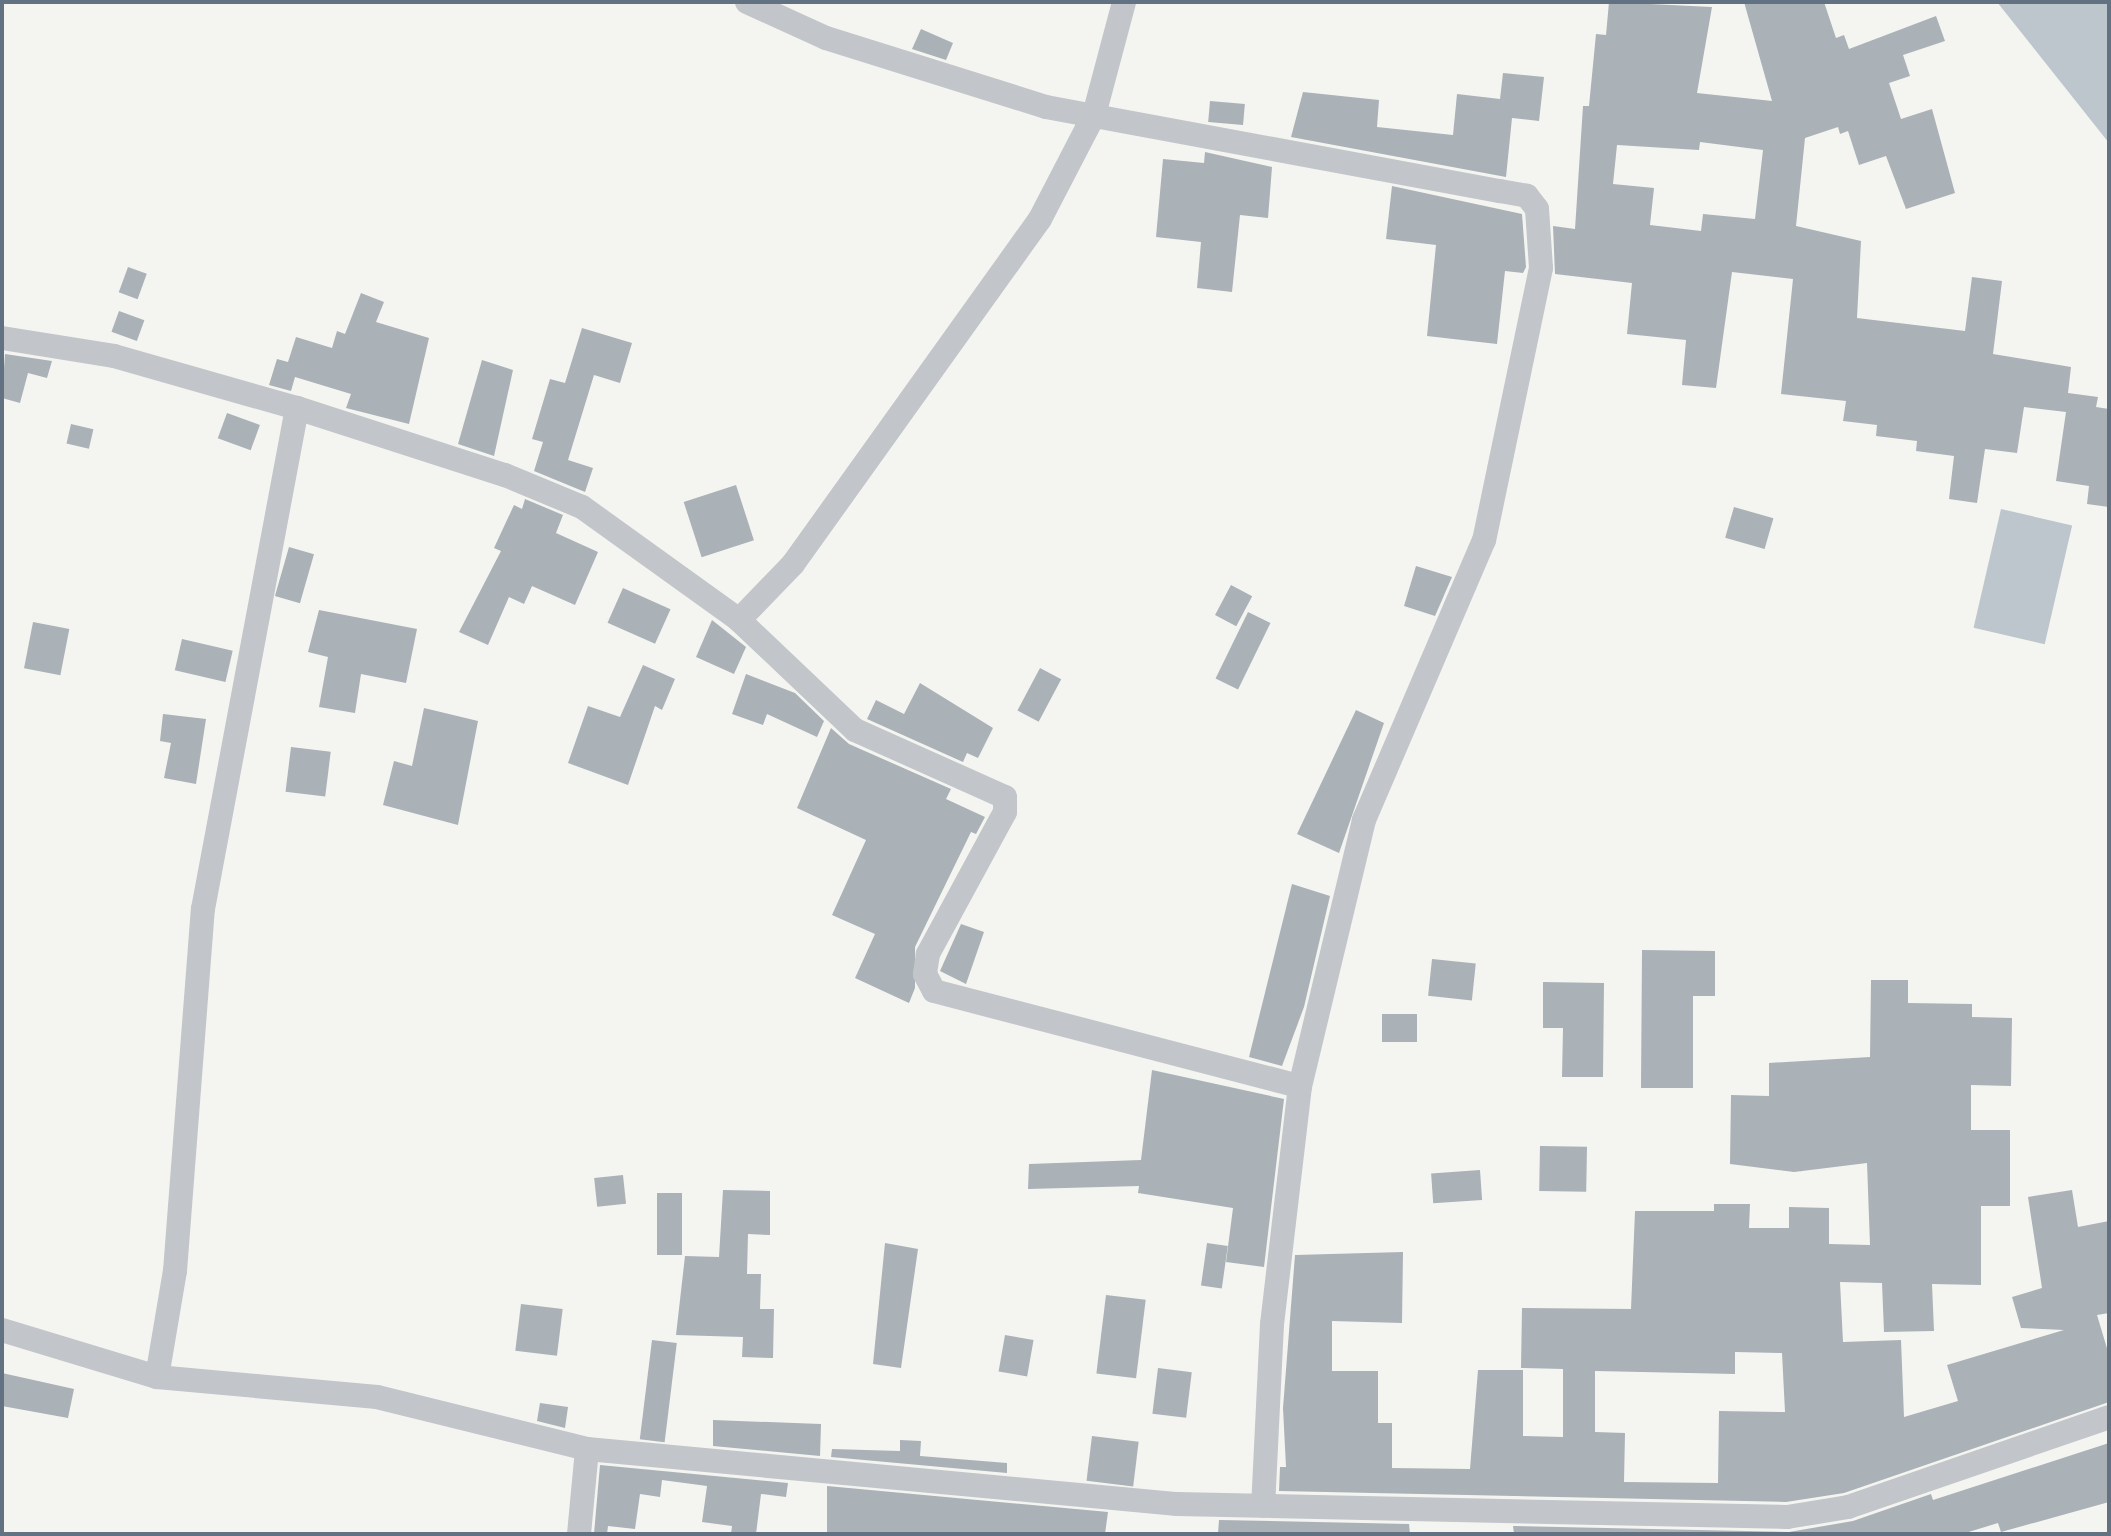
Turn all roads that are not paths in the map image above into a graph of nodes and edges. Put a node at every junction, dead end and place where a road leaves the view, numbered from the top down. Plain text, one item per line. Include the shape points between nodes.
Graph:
1 (747, 2) edge
2 (1124, 2) edge
3 (1094, 115) junction
4 (2, 338) edge
5 (296, 408) junction
6 (739, 620) junction
7 (1300, 1086) junction
8 (2, 1330) edge
9 (157, 1377) junction
10 (2109, 1417) edge
11 (587, 1449) junction
12 (1264, 1506) junction
13 (1738, 1527) edge
14 (579, 1534) edge

1 - 3 street via 826,38 1046,107
2 - 3 street
3 - 6 street via 1040,219 793,564
3 - 7 street via 1527,196 1538,209 1541,268 1484,540 1364,820
4 - 5 street via 114,356
5 - 6 street via 505,475 582,507
5 - 9 street via 202,909 176,1272
6 - 7 street via 855,730 1005,797 1006,812 928,954 925,974 934,991
7 - 12 street via 1272,1324
8 - 9 street
9 - 11 street via 377,1397
10 - 13 street via 1849,1507
11 - 12 street via 1163,1503
11 - 14 street
12 - 13 street

